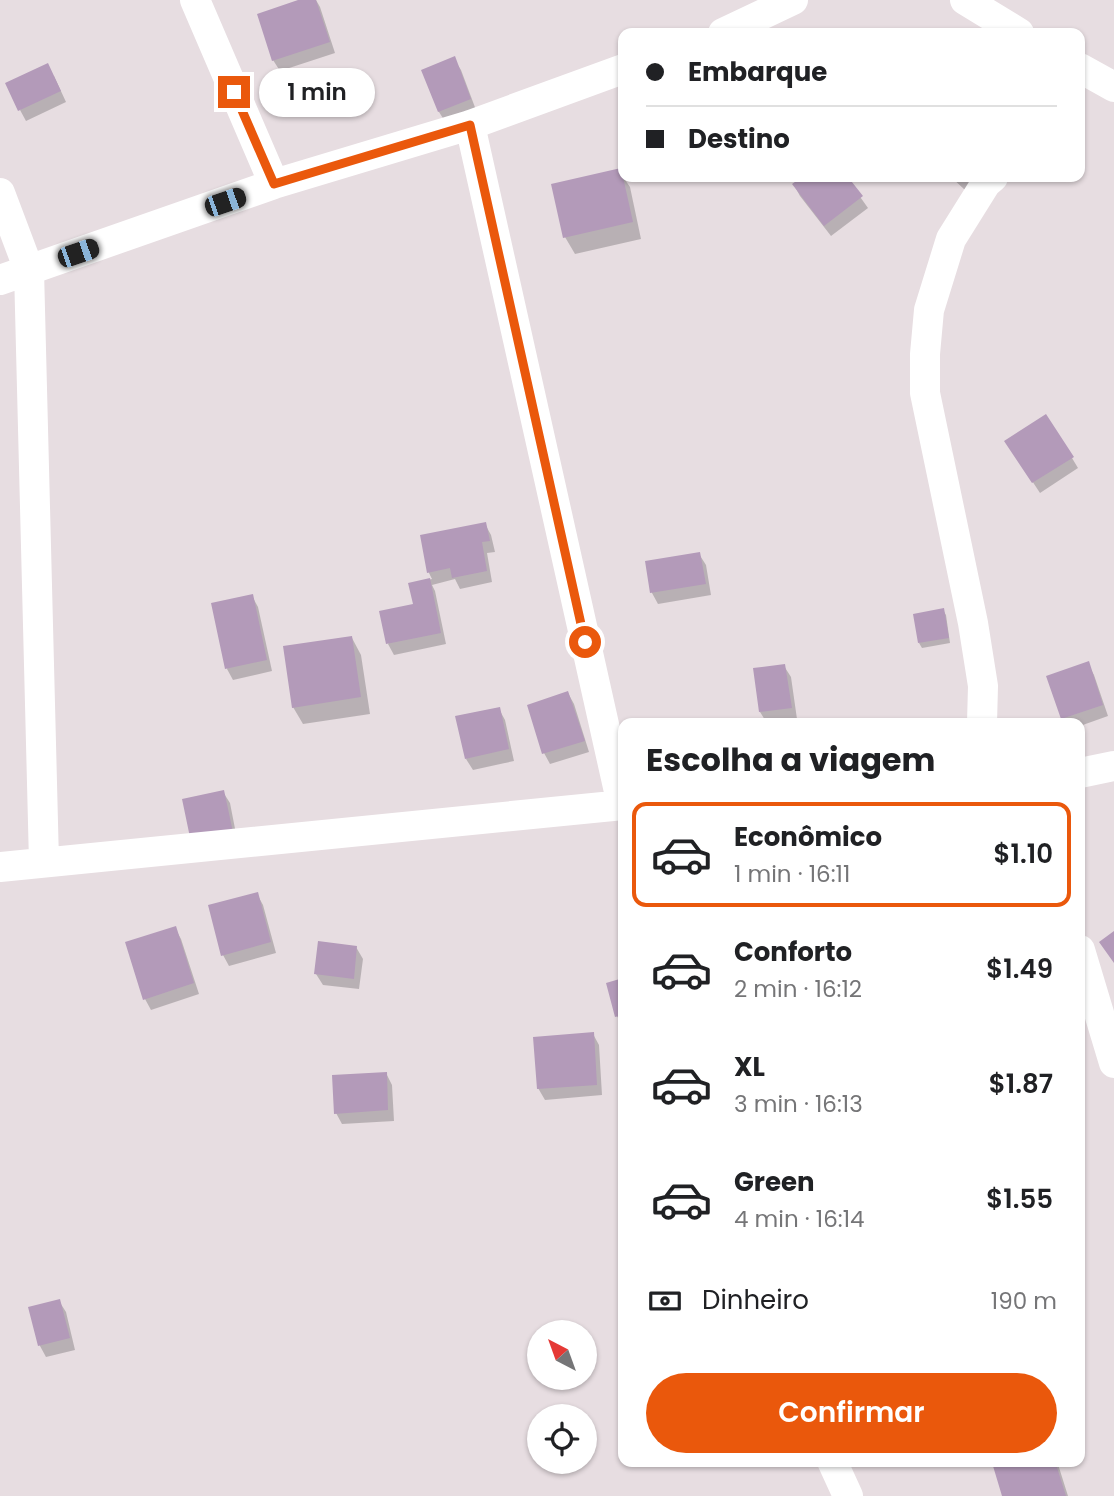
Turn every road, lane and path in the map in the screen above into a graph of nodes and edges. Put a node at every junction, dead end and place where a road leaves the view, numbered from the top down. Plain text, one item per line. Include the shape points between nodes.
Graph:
1 (195, 0) edge
2 (793, 0) edge
3 (965, 0) edge
4 (734, 28) edge
5 (1011, 28) edge
6 (618, 71) edge
7 (1085, 71) edge
8 (1114, 87) edge
9 (470, 125) junction
10 (987, 182) edge
11 (274, 184) junction
12 (0, 193) edge
13 (29, 270) junction
14 (0, 280) edge
15 (982, 718) edge
16 (1114, 766) edge
17 (1085, 772) edge
18 (618, 787) edge
19 (618, 805) edge
20 (44, 862) junction
21 (0, 867) edge
22 (1085, 967) edge
23 (1114, 1063) edge
24 (834, 1467) edge
25 (848, 1496) edge

1 - 11 street
2 - 4 street
3 - 5 street
6 - 9 street
7 - 8 street
9 - 11 street
9 - 18 street
10 - 15 street via 951,239 929,310 925,354 925,394 973,623 983,686
11 - 13 street
12 - 13 street
13 - 14 street
13 - 20 street
16 - 17 street
19 - 20 street
20 - 21 street
22 - 23 street
24 - 25 street

